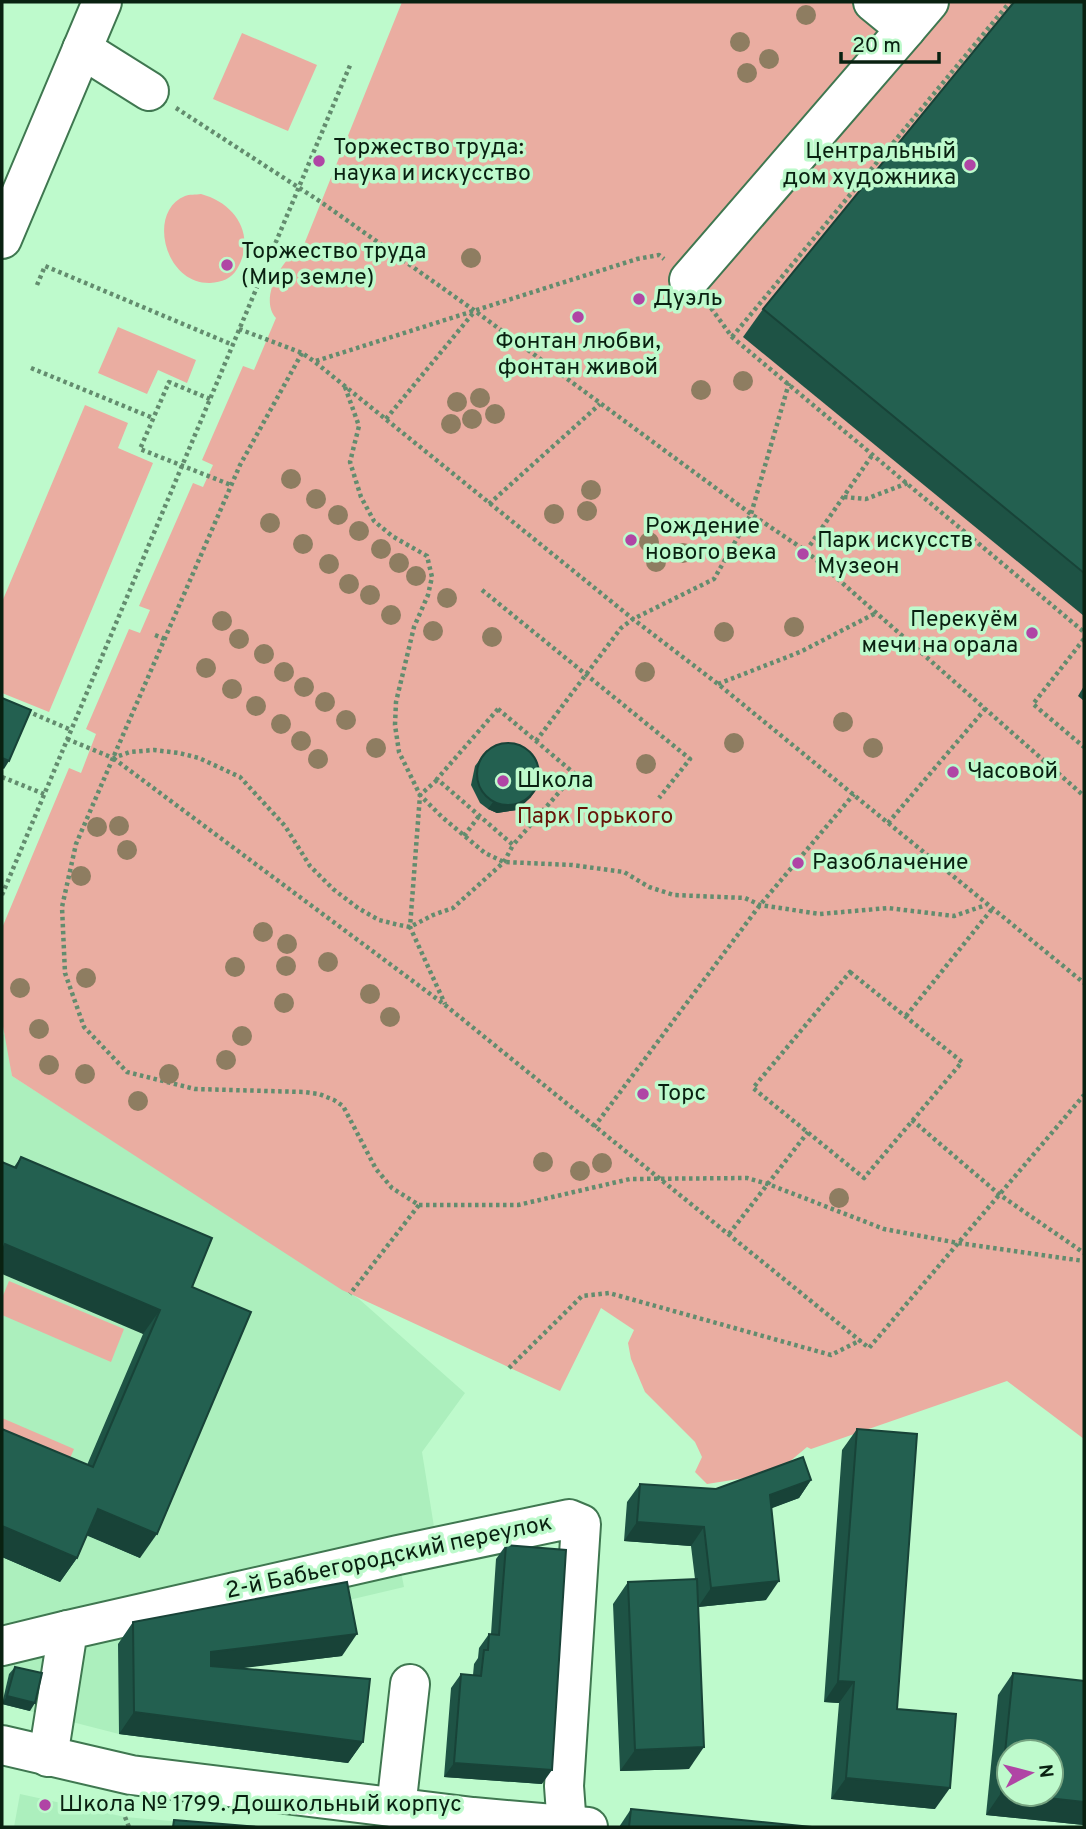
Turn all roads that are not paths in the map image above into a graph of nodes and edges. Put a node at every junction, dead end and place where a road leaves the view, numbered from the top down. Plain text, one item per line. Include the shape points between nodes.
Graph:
1 (102, 2) edge
2 (873, 2) edge
3 (917, 15) edge
4 (82, 49) junction
5 (149, 91) road end
6 (2, 239) edge
7 (689, 280) road end
8 (68, 1630) junction
9 (2, 1646) edge
10 (410, 1684) dead end
11 (2, 1745) edge
12 (48, 1757) junction
13 (396, 1808) junction
14 (574, 1827) edge

1 - 4 street
2 - 3 street
3 - 7 street
4 - 5 street
4 - 6 street
8 - 9 street
8 - 12 street
8 - 14 street, 2-й Бабьегородский переулок via 569,1519 581,1524 564,1786
10 - 13 street
11 - 12 street
12 - 13 street via 131,1775
13 - 14 street

